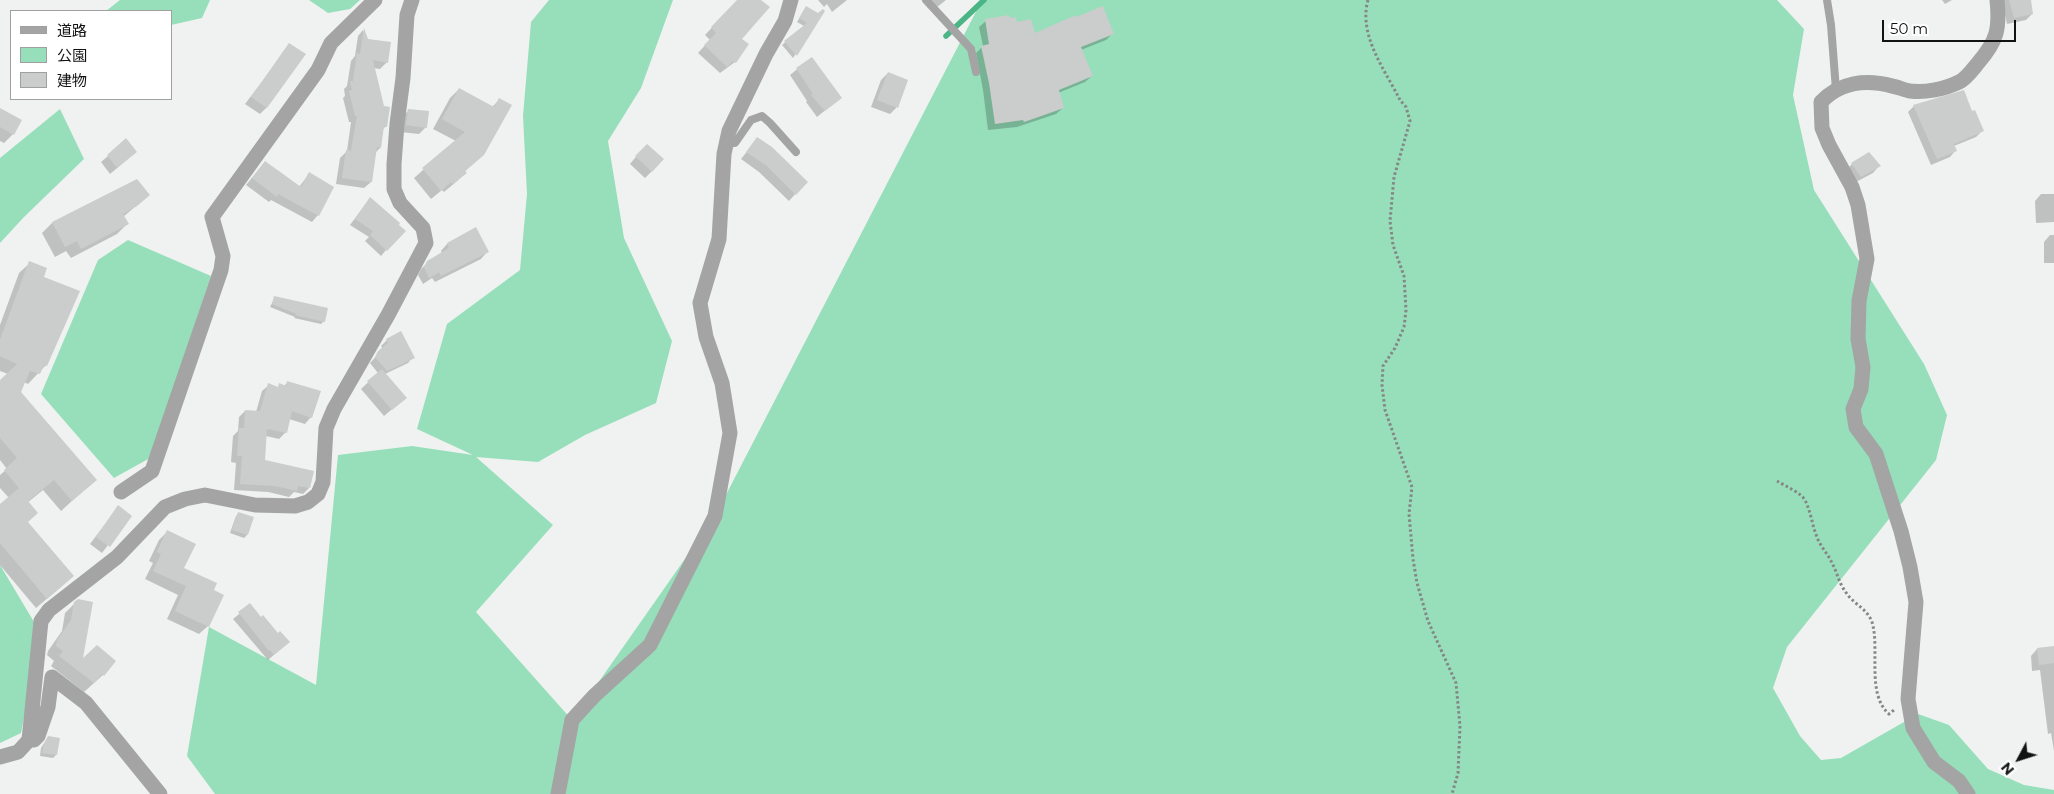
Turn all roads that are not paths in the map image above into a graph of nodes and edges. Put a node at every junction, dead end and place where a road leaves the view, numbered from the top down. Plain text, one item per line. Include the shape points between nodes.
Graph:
1 (375, 0) edge
2 (412, 0) edge
3 (791, 0) edge
4 (926, 0) edge
5 (1827, 0) edge
6 (1997, 0) edge
7 (976, 72) dead end
8 (1836, 90) junction
9 (726, 143) junction
10 (796, 152) dead end
11 (121, 492) dead end
12 (29, 740) junction
13 (0, 757) edge
14 (160, 794) edge
15 (558, 794) edge
16 (1968, 794) edge

1 - 11 street via 331,43 318,70 212,217 224,256 221,270 152,471
2 - 12 street via 397,124 394,189 400,204 423,228 426,243 334,409 326,428 323,482 318,494 295,506 256,505 205,496 184,499 165,507 117,557 48,610 41,621
3 - 9 street via 785,21 729,130
4 - 7 lane via 971,49
5 - 8 lane
6 - 8 street via 1999,20 1996,38 1988,52 1960,82 1925,92 1858,82
8 - 16 street via 1821,102 1822,128 1852,187 1867,259 1859,301 1858,339 1863,367 1861,389 1853,409 1856,427 1876,454 1910,567 1916,602 1908,699 1913,728 1934,762 1959,781
9 - 10 lane via 735,144 751,120 762,116
9 - 15 street via 719,239 700,303 706,337 722,383 730,433 715,516 650,645 572,720
12 - 13 street via 18,752
12 - 14 street via 38,736 48,707 52,677 86,703

